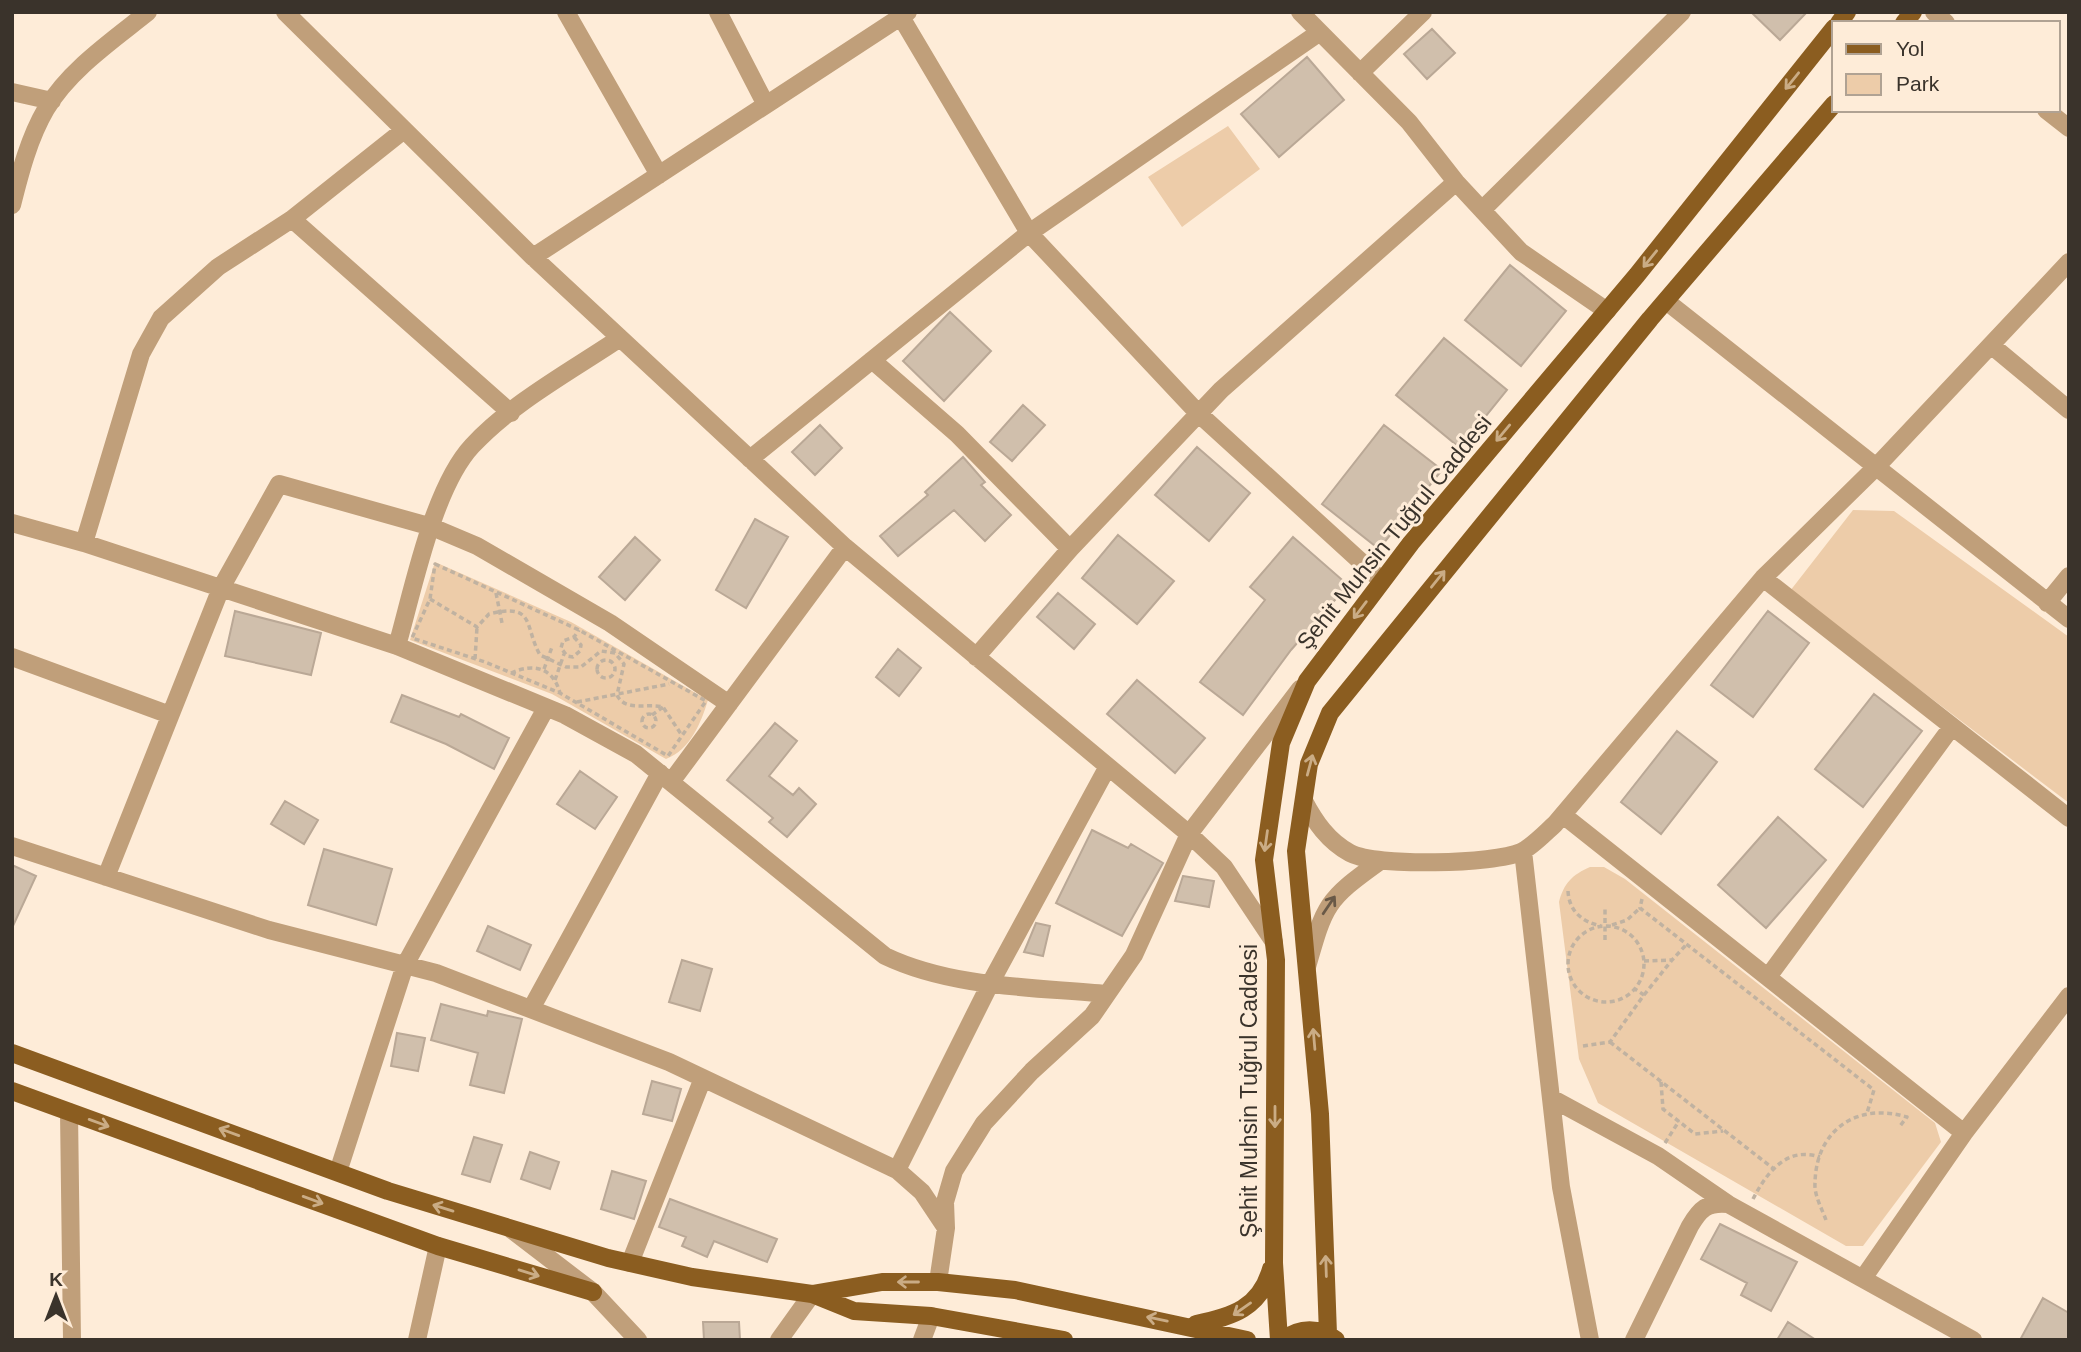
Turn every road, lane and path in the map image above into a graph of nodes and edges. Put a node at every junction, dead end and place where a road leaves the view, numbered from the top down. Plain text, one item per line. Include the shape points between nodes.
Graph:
1 (148, 12) edge
2 (285, 12) edge
3 (566, 12) edge
4 (718, 12) edge
5 (1300, 12) edge
6 (1423, 12) edge
7 (1680, 13) edge
8 (904, 15) edge
9 (1832, 30) edge
10 (1320, 32) junction
11 (1360, 73) junction
12 (12, 92) edge
13 (52, 101) junction
14 (766, 106) junction
15 (1832, 106) edge
16 (2049, 112) edge
17 (2069, 128) edge
18 (404, 130) junction
19 (659, 175) junction
20 (1456, 181) junction
21 (12, 205) edge
22 (1482, 210) junction
23 (292, 219) junction
24 (1029, 233) junction
25 (533, 257) junction
26 (2069, 262) edge
27 (1666, 301) junction
28 (1606, 311) junction
29 (620, 338) junction
30 (1991, 345) junction
31 (872, 360) junction
32 (2069, 410) edge
33 (511, 413) junction
34 (1198, 414) junction
35 (750, 459) junction
36 (1875, 467) junction
37 (12, 523) edge
38 (432, 527) junction
39 (85, 543) junction
40 (845, 547) junction
41 (1070, 549) junction
42 (2069, 576) edge
43 (1763, 578) junction
44 (1382, 581) junction
45 (221, 588) junction
46 (496, 593) junction
47 (429, 599) junction
48 (2047, 603) junction
49 (500, 611) junction
50 (2069, 619) edge
51 (502, 623) dead end
52 (477, 627) junction
53 (579, 630) junction
54 (574, 637) junction
55 (404, 642) junction
56 (552, 647) dead end
57 (564, 654) junction
58 (617, 655) junction
59 (12, 657) edge
60 (548, 657) junction
61 (976, 657) junction
62 (475, 659) dead end
63 (611, 661) junction
64 (561, 664) junction
65 (544, 669) junction
66 (511, 673) dead end
67 (555, 680) junction
68 (1307, 681) junction
69 (675, 683) junction
70 (617, 695) junction
71 (576, 702) junction
72 (729, 704) junction
73 (663, 707) junction
74 (547, 708) junction
75 (170, 715) junction
76 (652, 715) junction
77 (647, 727) junction
78 (1951, 729) junction
79 (682, 736) junction
80 (637, 739) junction
81 (1107, 768) junction
82 (666, 778) junction
83 (1304, 801) junction
84 (1563, 815) junction
85 (2069, 818) edge
86 (1189, 834) junction
87 (12, 846) edge
88 (1523, 851) junction
89 (1379, 862) junction
90 (106, 877) junction
91 (1649, 883) junction
92 (1568, 891) dead end
93 (1640, 908) junction
94 (1605, 909) dead end
95 (1605, 926) junction
96 (1605, 940) dead end
97 (1274, 943) junction
98 (1686, 944) junction
99 (1672, 960) junction
100 (1644, 961) junction
101 (405, 965) junction
102 (1307, 968) junction
103 (1768, 977) junction
104 (991, 982) junction
105 (1635, 989) junction
106 (1107, 994) junction
107 (1644, 995) junction
108 (2069, 996) edge
109 (531, 1009) junction
110 (1610, 1042) junction
111 (1583, 1046) dead end
112 (12, 1053) edge
113 (703, 1078) junction
114 (1661, 1082) junction
115 (12, 1091) edge
116 (1551, 1098) junction
117 (69, 1112) junction
118 (1867, 1113) junction
119 (1679, 1121) junction
120 (1900, 1126) dead end
121 (1724, 1130) junction
122 (1964, 1133) junction
123 (1658, 1156) junction
124 (1820, 1157) junction
125 (1774, 1168) junction
126 (897, 1170) junction
127 (338, 1172) junction
128 (1728, 1204) junction
129 (1746, 1214) junction
130 (1826, 1220) dead end
131 (509, 1228) junction
132 (946, 1228) junction
133 (438, 1246) junction
134 (1273, 1262) junction
135 (630, 1263) junction
136 (1864, 1277) junction
137 (938, 1282) junction
138 (593, 1292) junction
139 (812, 1294) junction
140 (931, 1316) junction
141 (1187, 1326) junction
142 (1332, 1337) edge
143 (72, 1340) edge
144 (417, 1340) edge
145 (638, 1340) edge
146 (779, 1340) edge
147 (922, 1340) edge
148 (1064, 1340) edge
149 (1247, 1340) edge
150 (1281, 1340) edge
151 (1590, 1340) edge
152 (1634, 1340) edge
153 (1973, 1340) edge

1 - 13 street via 78,70
2 - 18 street
3 - 19 street
4 - 14 street
5 - 10 street
6 - 11 street
7 - 22 street
8 - 14 street
8 - 24 street
9 -> 28 main road, Şehit Muhsin Tuğrul Caddesi
10 - 11 street
10 - 24 street
11 - 20 street via 1409,122
12 - 13 street
13 - 21 street via 23,162
14 - 19 street
15 - 27 main road
16 - 17 street
18 - 23 street
18 - 25 street
19 - 25 street
20 - 22 street
20 - 34 street
22 - 28 street via 1521,252
23 - 33 street
23 - 39 street via 218,267 161,318 141,354
24 - 31 street
24 - 34 street
25 - 29 street
26 - 30 street
27 - 36 street
83 -> 27 main road via 1309,764 1330,713
28 -> 44 main road, Şehit Muhsin Tuğrul Caddesi
29 - 33 street
29 - 35 street
30 - 32 street
30 - 36 street
31 - 35 street
31 - 41 street via 957,434
33 - 38 street via 471,447 450,480
34 - 41 street
34 - 44 street
35 - 40 street
36 - 43 street
36 - 48 street
37 - 39 street
38 - 45 street via 279,484
38 - 55 street
38 - 72 street via 477,545 610,623
39 - 45 street
40 - 61 street
40 - 72 street
41 - 61 street
42 - 48 street
43 - 78 street
43 - 84 street
44 -> 68 main road, Şehit Muhsin Tuğrul Caddesi
45 - 55 street
45 - 75 street
46 - 47 path via 435,564
46 - 49 path
46 - 53 path
47 - 52 path
47 - 55 path
48 - 50 street
49 - 51 path
49 - 52 path via 489,614
49 - 60 path via 521,613 531,625 538,651
52 - 62 path
53 - 54 path
53 - 69 path
54 - 57 path via 563,641
54 - 57 path via 581,645 578,654
55 - 74 street
56 - 60 path
57 - 64 path
58 - 63 path
58 - 64 path via 601,651 581,667
58 - 70 path via 625,671
59 - 75 street
60 - 64 path
60 - 65 path
61 - 81 street
63 - 63 path via 598,666 601,677 614,674
64 - 67 path
65 - 66 path via 534,666
65 - 67 path
67 - 71 path via 560,693
68 - 86 street
68 -> 97 main road, Şehit Muhsin Tuğrul Caddesi via 1281,743 1264,860
69 - 70 path
69 - 79 path via 706,701
70 - 71 path
70 - 73 path via 626,705
71 - 80 path
72 - 82 street
73 - 76 path
73 - 79 path
74 - 82 street via 636,754
74 - 101 street
75 - 90 street
76 - 77 path via 655,724
76 - 77 path via 643,718
77 - 80 path
78 - 85 street
78 - 103 street
79 - 80 path via 668,756
81 - 86 street
81 - 104 street
82 - 104 street via 885,956 912,970
82 - 109 street
83 - 89 street via 1332,840 1351,854
83 - 102 main road via 1296,851
84 - 88 street
84 - 91 street
86 - 97 street via 1224,867
86 - 106 street via 1134,954
87 - 90 street
88 - 89 street via 1493,859
88 - 116 street
102 -> 89 street via 1321,917 1331,901
90 - 101 street via 269,930
91 - 93 path
91 - 103 street
92 - 95 path via 1569,904 1586,923
93 - 95 path via 1627,920
93 - 98 path
94 - 95 path
95 - 96 path
95 - 100 path via 1626,931 1636,940
95 - 105 path via 1589,929 1572,945 1568,957 1571,981 1588,998 1600,1002 1625,997
97 -> 134 main road, Şehit Muhsin Tuğrul Caddesi
98 - 99 path
98 - 118 path via 1874,1090
99 - 100 path
99 - 107 path
100 - 105 path
101 - 109 street
101 - 127 street
142 -> 102 main road
103 - 122 street
104 - 106 street
104 - 126 street
105 - 107 path
106 - 132 street via 1092,1016 984,1123 954,1171 945,1202
107 - 110 path
108 - 122 street
109 - 113 street
110 - 111 path
110 - 114 path
127 -> 112 main road
113 - 126 street
113 - 135 street
114 - 119 path via 1663,1109
114 - 121 path
115 - 117 main road
116 - 123 street
116 - 151 street via 1561,1187
117 -> 133 main road
117 - 143 street
118 - 120 path via 1887,1111 1908,1117
118 - 124 path via 1844,1122
119 - 121 path via 1695,1134
119 - 123 path
121 - 125 path
122 - 136 street
123 - 128 street
124 - 125 path via 1806,1153 1785,1158
124 - 130 path via 1814,1186
125 - 129 path via 1764,1177
126 - 132 street via 922,1192
131 -> 127 main road
128 - 129 street
128 - 152 street via 1700,1209
129 - 136 street
131 - 135 main road
131 - 138 street
132 - 137 street
133 -> 138 main road
133 - 144 street
134 -> 141 main road via 1266,1288 1245,1310
134 - 150 main road, Şehit Muhsin Tuğrul Caddesi
135 - 139 main road
136 - 153 street
137 -> 139 main road via 882,1282
141 -> 137 main road via 1015,1290
138 - 145 street
139 - 140 main road via 854,1311
139 - 146 street
140 - 147 street
140 - 148 main road
141 - 149 main road
142 - 150 main road via 1301,1330

